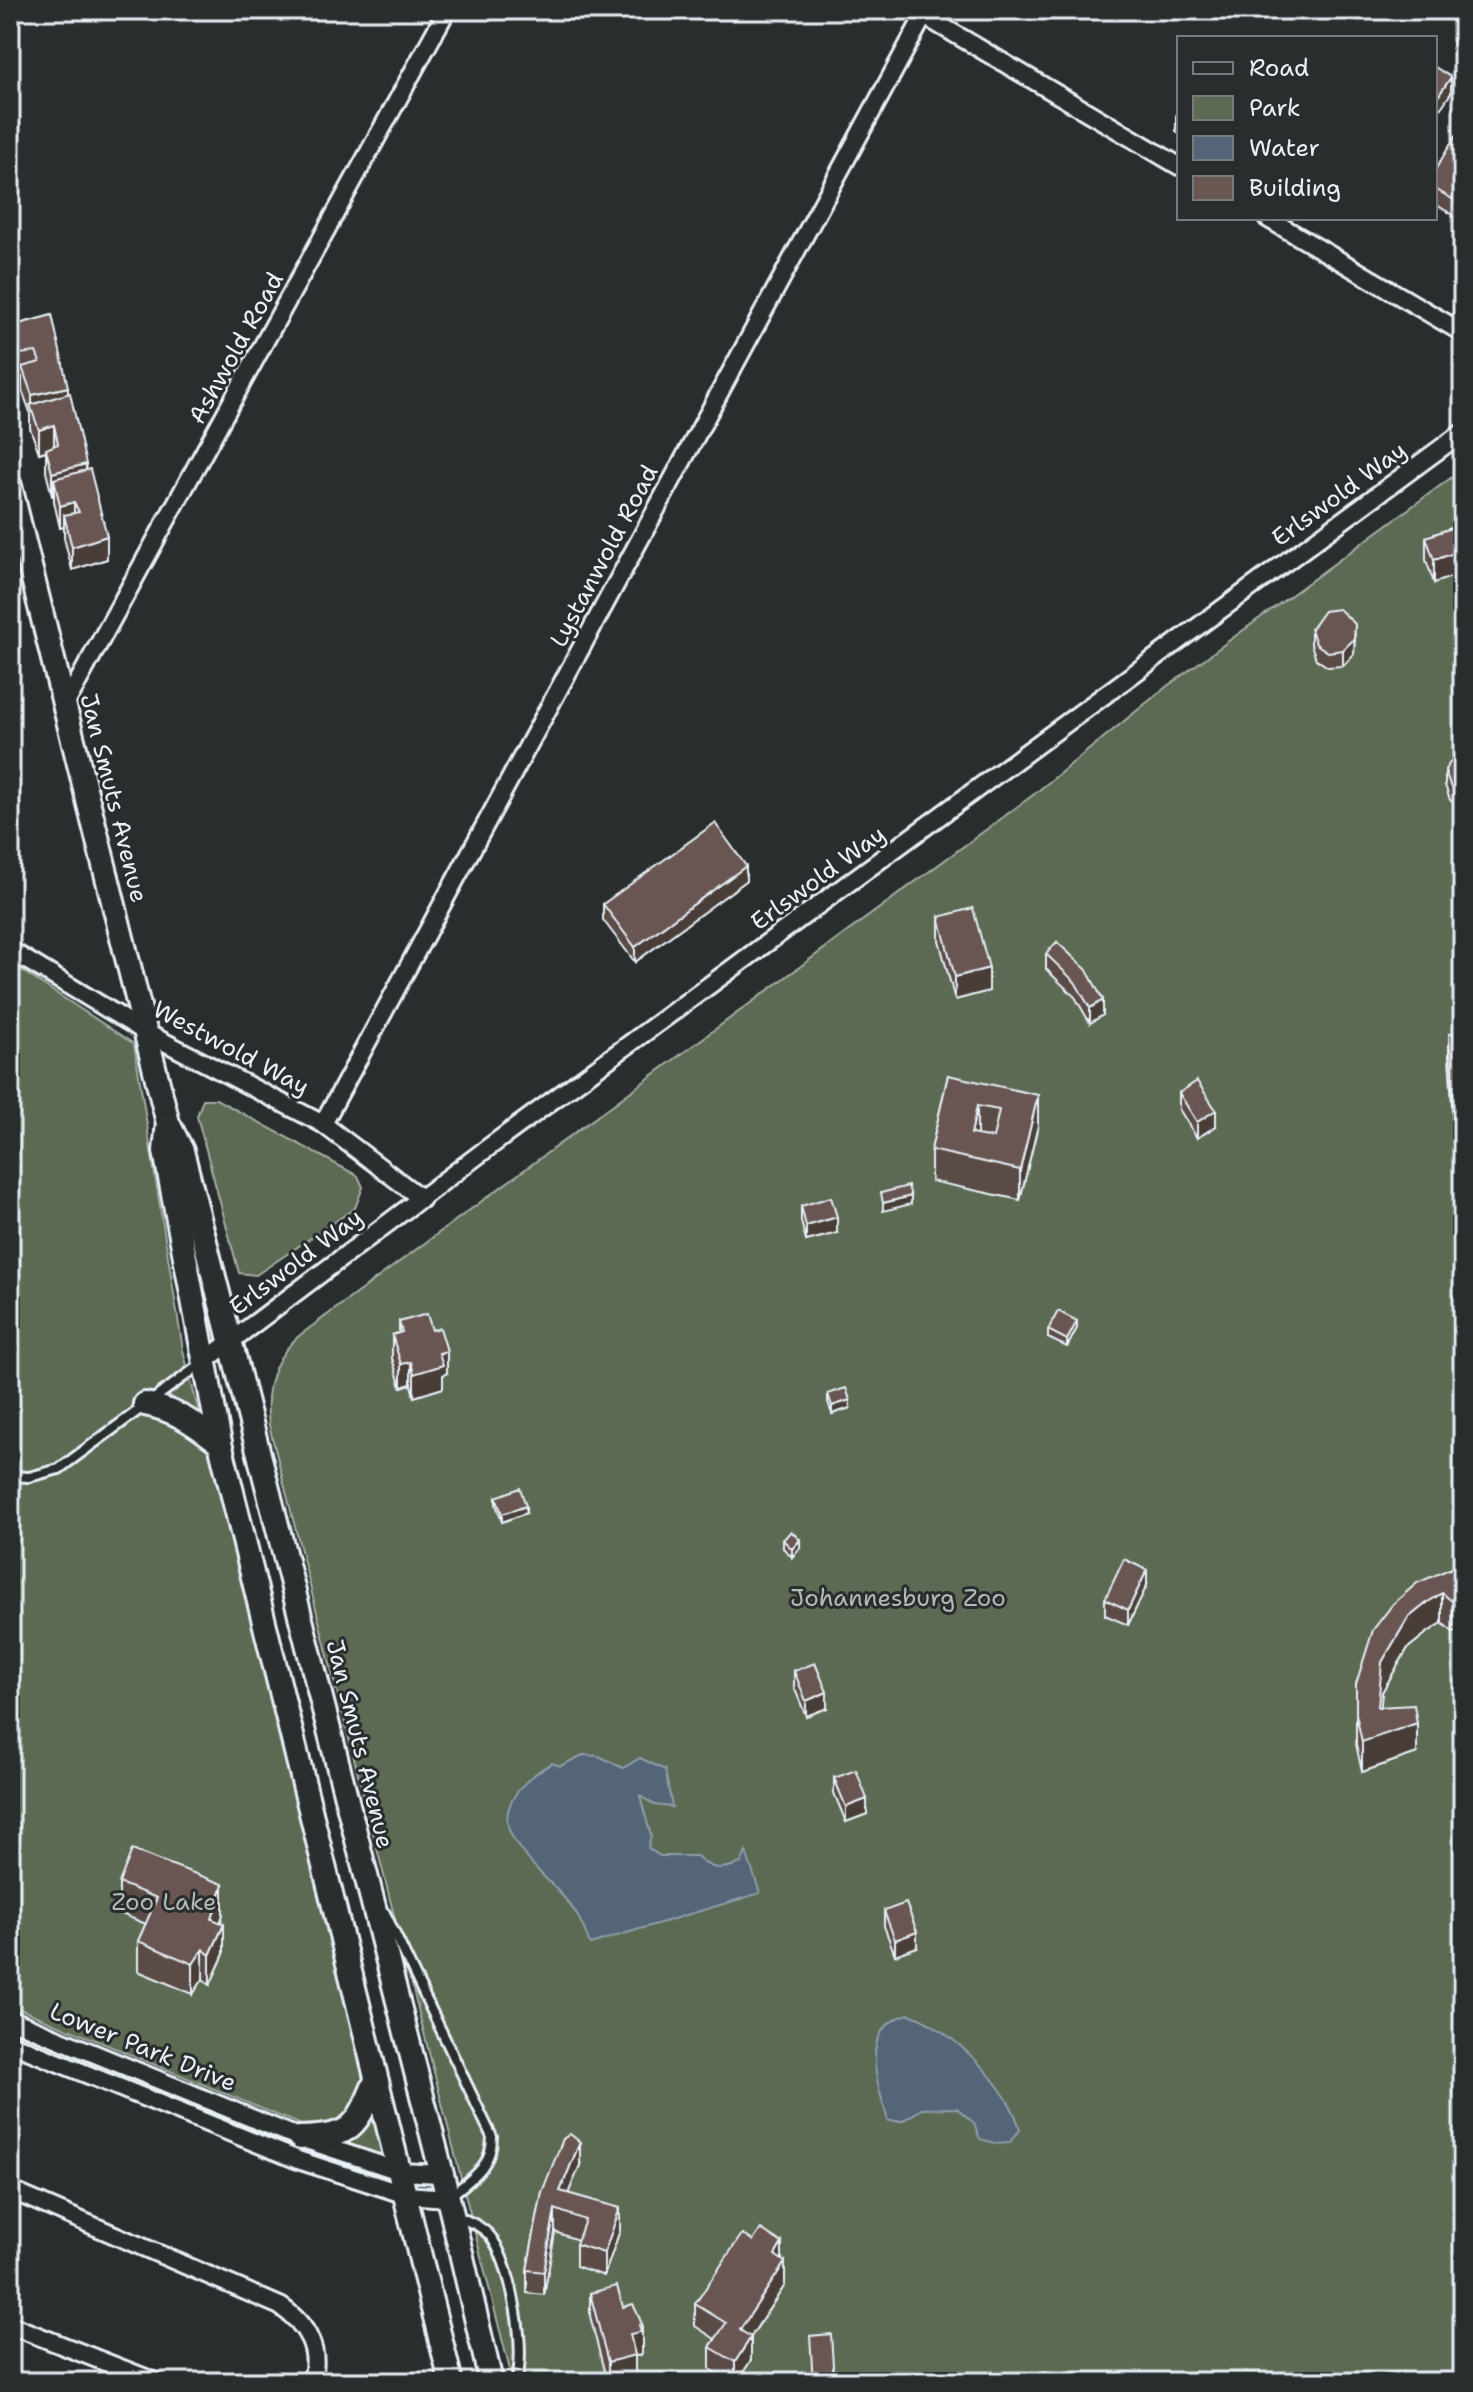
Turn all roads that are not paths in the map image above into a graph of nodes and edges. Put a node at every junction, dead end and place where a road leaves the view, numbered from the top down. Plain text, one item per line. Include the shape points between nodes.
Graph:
1 (447, 10) edge
2 (922, 12) edge
3 (1177, 165) edge
4 (1270, 220) edge
5 (1463, 333) edge
6 (1463, 432) edge
7 (10, 486) edge
8 (64, 707) junction
9 (10, 950) edge
10 (147, 1033) junction
11 (168, 1123) junction
12 (323, 1124) junction
13 (422, 1199) junction
14 (231, 1340) junction
15 (202, 1363) junction
16 (145, 1404) junction
17 (220, 1443) junction
18 (10, 1476) edge
19 (366, 1877) junction
20 (10, 2019) edge
21 (10, 2043) edge
22 (376, 2080) junction
23 (258, 2120) junction
24 (300, 2138) junction
25 (250, 2142) junction
26 (402, 2172) junction
27 (440, 2174) junction
28 (10, 2190) edge
29 (406, 2195) junction
30 (450, 2206) junction
31 (10, 2325) edge
32 (156, 2382) edge
33 (311, 2382) edge
34 (451, 2382) edge
35 (491, 2382) edge
36 (516, 2382) edge

1 - 8 street, Ashwold Road
2 - 3 street
2 - 12 street, Lystanwold Road
4 - 5 street
6 - 13 street, Erlswold Way
7 - 8 main road, Jan Smuts Avenue
8 - 10 main road, Jan Smuts Avenue
9 - 10 street, Westwold Way
10 - 11 main road, Jan Smuts Avenue
10 - 12 street, Westwold Way
11 - 14 main road, Jan Smuts Avenue via 182,1151
11 - 15 main road, Jan Smuts Avenue via 165,1151
12 - 13 street, Westwold Way
13 - 14 street, Erlswold Way
14 - 15 street, Erlswold Way
14 - 19 main road, Jan Smuts Avenue
15 - 16 lane
15 - 17 main road, Jan Smuts Avenue
16 - 17 main road via 186,1418
16 - 18 lane via 59,1469
17 - 22 main road, Jan Smuts Avenue
19 - 27 main road, Jan Smuts Avenue
19 - 30 lane via 492,2137 486,2164
20 - 23 street, Lower Park Drive
21 - 25 street, Lower Park Drive
22 - 24 main road via 351,2127 334,2137
22 - 26 main road, Jan Smuts Avenue
23 - 24 street, Lower Park Drive
23 - 25 street
24 - 26 street, Lower Park Drive
25 - 29 street, Lower Park Drive
26 - 27 street, Lower Park Drive
26 - 29 main road, Jan Smuts Avenue
27 - 30 main road, Jan Smuts Avenue
28 - 33 street via 280,2306 313,2343 317,2362
29 - 30 street, Lower Park Drive
29 - 34 main road, Jan Smuts Avenue
30 - 35 main road, Jan Smuts Avenue
30 - 36 lane via 482,2228 499,2252 521,2336
31 - 32 street

